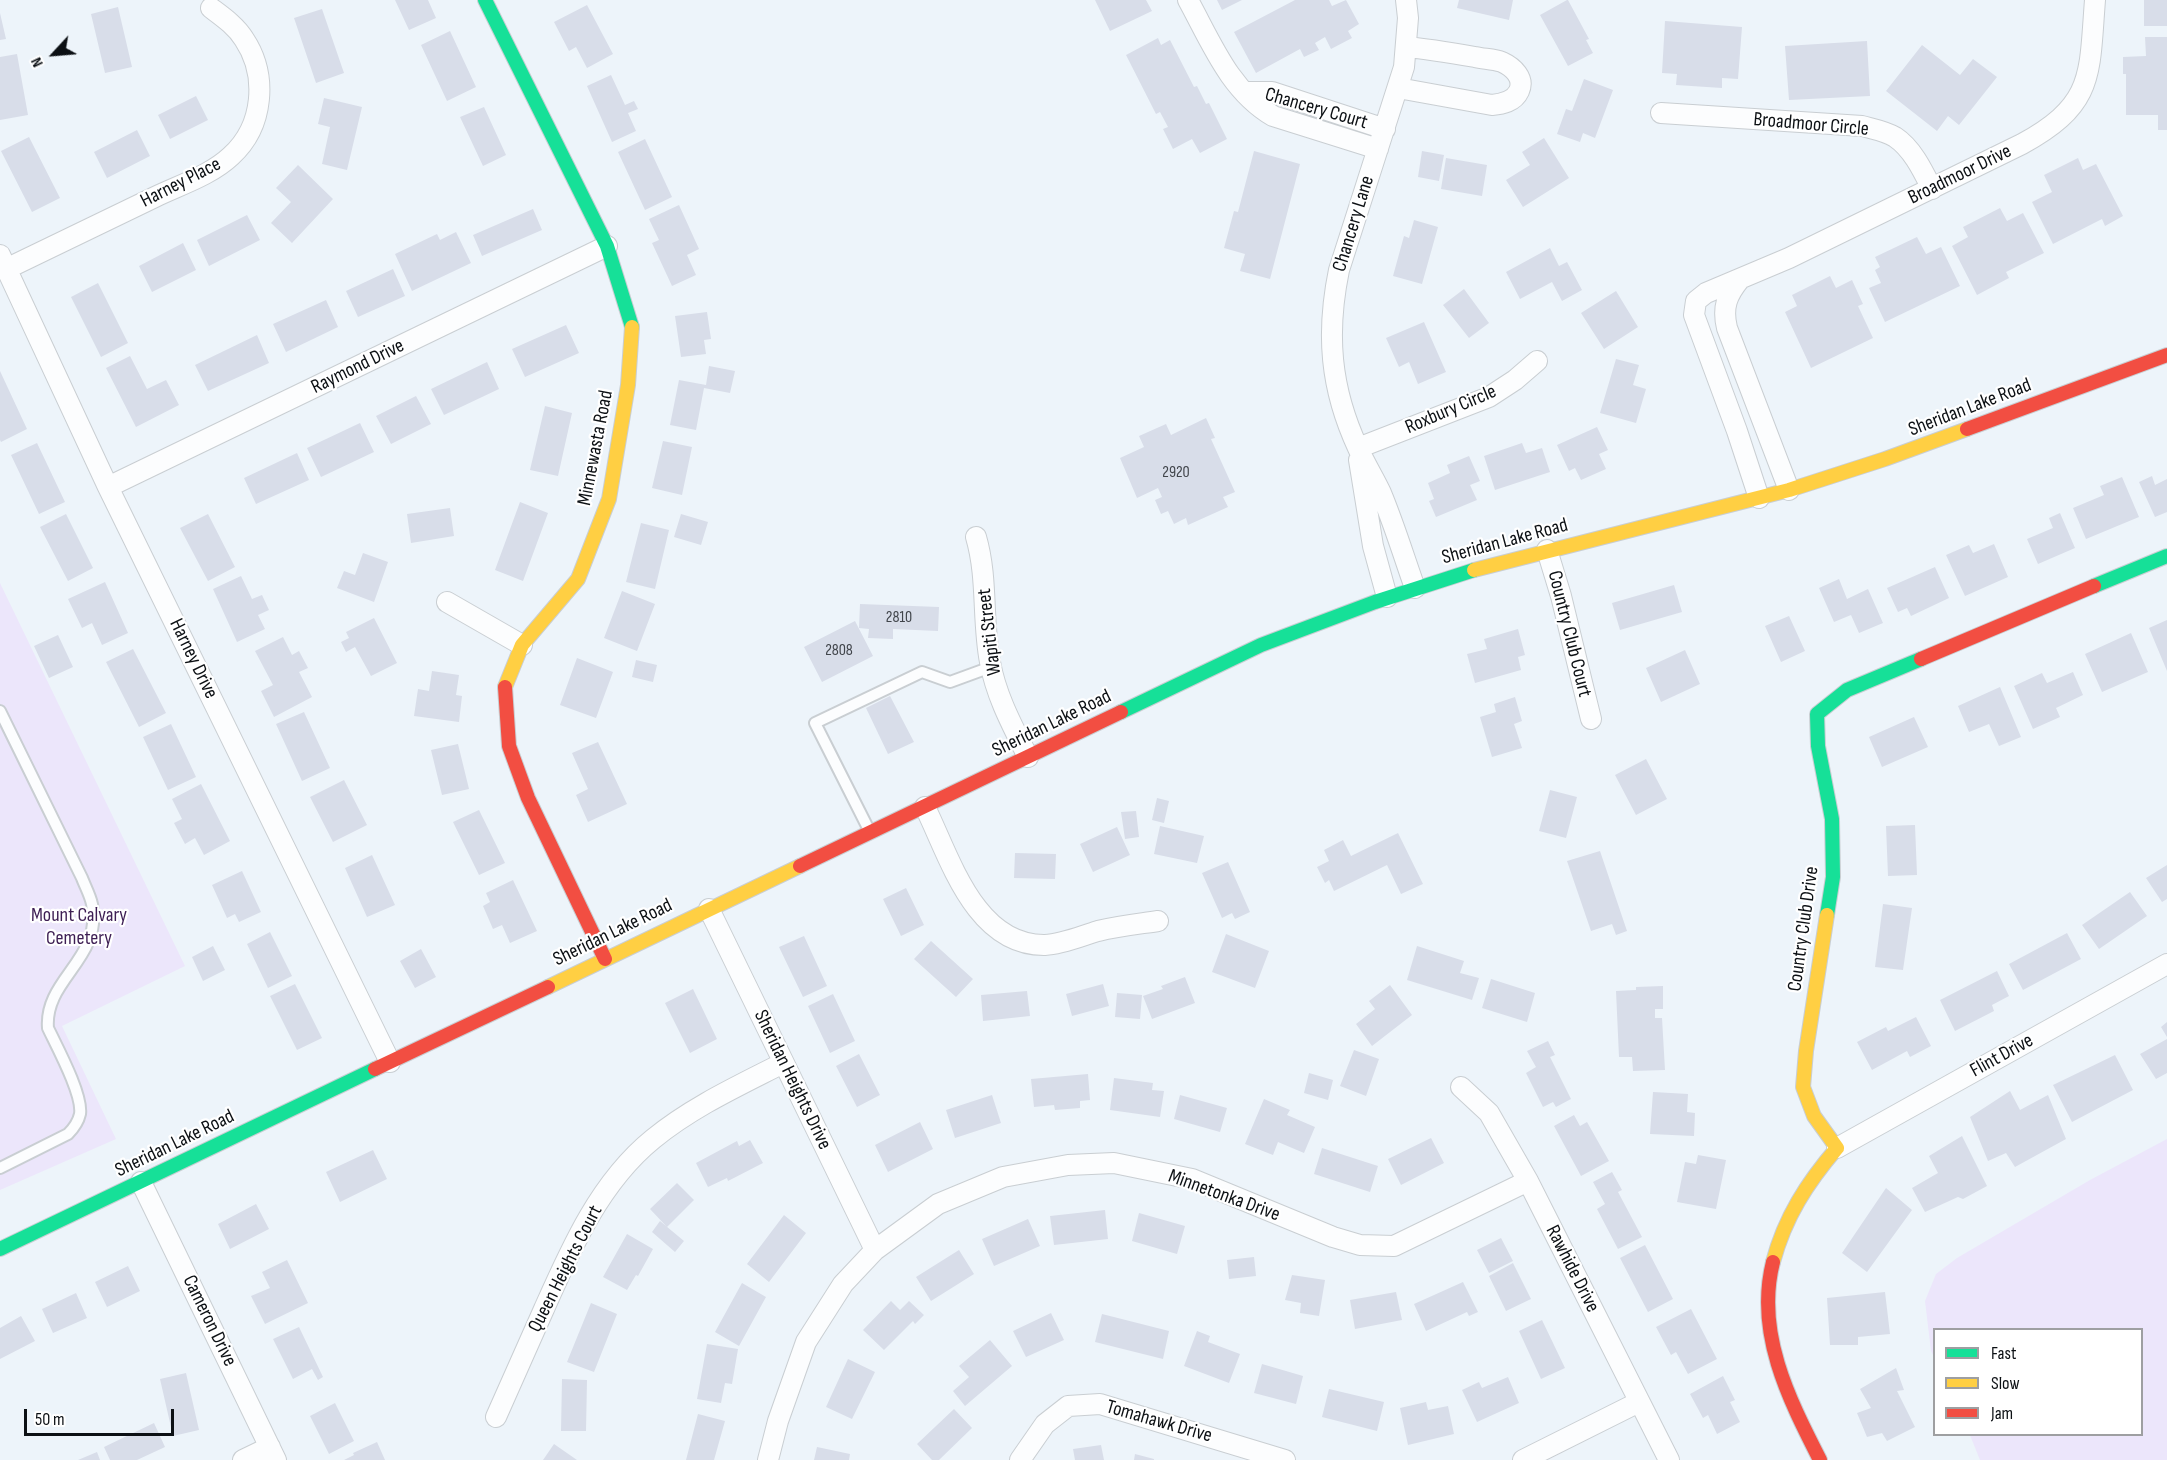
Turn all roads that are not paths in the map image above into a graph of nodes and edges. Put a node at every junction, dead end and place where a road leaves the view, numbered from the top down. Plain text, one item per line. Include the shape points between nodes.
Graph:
1 (485, 0) edge
2 (1188, 0) edge
3 (1406, 0) edge
4 (2095, 0) edge
5 (211, 8) dead end
6 (1406, 47) junction
7 (1398, 88) junction
8 (1246, 92) junction
9 (1661, 114) dead end
10 (1385, 129) junction
11 (1378, 150) junction
12 (1932, 189) junction
13 (607, 246) junction
14 (3, 262) edge
15 (1740, 279) junction
16 (2167, 355) edge
17 (1537, 361) dead end
18 (1358, 448) junction
19 (108, 487) junction
20 (1789, 490) junction
21 (1759, 498) junction
22 (976, 537) dead end
23 (1547, 550) junction
24 (2167, 556) edge
25 (1415, 588) junction
26 (1387, 597) junction
27 (447, 602) dead end
28 (522, 645) junction
29 (991, 667) junction
30 (0, 711) edge
31 (1591, 718) dead end
32 (1028, 758) junction
33 (925, 807) junction
34 (870, 833) junction
35 (709, 909) junction
36 (1158, 921) dead end
37 (605, 959) junction
38 (2167, 964) edge
39 (390, 1062) junction
40 (783, 1064) junction
41 (1461, 1087) dead end
42 (1837, 1148) junction
43 (0, 1168) edge
44 (1528, 1181) junction
45 (141, 1182) junction
46 (0, 1249) edge
47 (875, 1250) junction
48 (1639, 1402) junction
49 (496, 1418) dead end
50 (273, 1453) edge
51 (1818, 1456) edge
52 (243, 1460) edge
53 (768, 1460) edge
54 (1020, 1460) edge
55 (1285, 1460) edge
56 (1523, 1460) edge
57 (1669, 1460) edge
58 (1798, 1460) edge

1 - 13 main road, Minnewasta Road
2 - 8 street, Chancery Court via 1225,69
3 - 6 street, Chancery Lane
4 - 12 street, Broadmoor Drive via 2090,69 2084,87 2066,115 2040,135
5 - 14 street, Harney Place via 244,38 260,78 256,114 243,143 231,157 195,178
6 - 7 street, Chancery Lane
6 - 7 street via 1501,62 1517,73 1519,91 1512,100 1492,105
7 - 10 street, Chancery Lane
8 - 10 street, Chancery Court via 1272,92
8 - 11 street, Chancery Court via 1273,116
9 - 12 street, Broadmoor Circle via 1862,126 1896,137
10 - 11 street, Chancery Lane
11 - 18 street, Chancery Lane via 1339,270 1330,328 1336,383
12 - 15 street, Broadmoor Drive
13 - 19 street, Raymond Drive
13 - 28 main road, Minnewasta Road via 632,326 628,385 609,499 578,579
14 - 19 street, Harney Drive
15 - 20 street via 1725,302 1727,328
15 - 21 street, Broadmoor Drive via 1701,297 1694,315
16 - 20 main road, Sheridan Lake Road via 1941,440
17 - 18 street, Roxbury Circle via 1489,397
18 - 25 street, Chancery Lane via 1381,494
18 - 26 street, Chancery Lane via 1373,546
19 - 39 street, Harney Drive
20 - 21 main road, Sheridan Lake Road
21 - 23 main road, Sheridan Lake Road
22 - 29 street, Wapiti Street via 983,568
23 - 25 main road, Sheridan Lake Road
23 - 31 street, Country Club Court
24 - 42 main road, Country Club Drive via 1847,690 1817,714 1818,746 1832,819 1833,878 1803,1087 1814,1116
25 - 26 main road, Sheridan Lake Road
26 - 32 main road, Sheridan Lake Road via 1261,645
27 - 28 street
28 - 37 main road, Minnewasta Road via 505,688 509,746 528,798
29 - 32 street, Wapiti Street via 1007,715
29 - 34 lane via 950,682 922,672 815,723
30 - 43 lane via 82,878 93,915 88,945 51,1000 47,1019 79,1098 76,1126 68,1134
32 - 33 main road, Sheridan Lake Road
33 - 34 main road, Sheridan Lake Road
33 - 36 street via 974,905 986,921 1013,937 1033,944 1054,944 1102,930
34 - 35 main road, Sheridan Lake Road
35 - 37 main road, Sheridan Lake Road
35 - 40 street, Sheridan Heights Drive
37 - 39 main road, Sheridan Lake Road
38 - 42 street, Flint Drive
39 - 45 main road, Sheridan Lake Road
40 - 47 street, Sheridan Heights Drive
40 - 49 street, Queen Heights Court via 688,1113 651,1140 618,1176 583,1226
41 - 44 street, Rawhide Drive via 1489,1113
42 - 51 main road via 1814,1173 1784,1221 1769,1279 1768,1309 1774,1351
44 - 47 street, Minnetonka Drive via 1394,1246 1360,1245 1192,1179 1114,1163 1068,1165 1003,1177 938,1204
44 - 48 street, Rawhide Drive
45 - 46 main road, Sheridan Lake Road
45 - 50 street, Cameron Drive
47 - 53 street, Minnetonka Drive via 843,1284 806,1342
48 - 56 street
48 - 57 street, Rawhide Drive
50 - 52 street
51 - 58 street
54 - 55 street, Tomahawk Drive via 1045,1424 1068,1406 1100,1404

